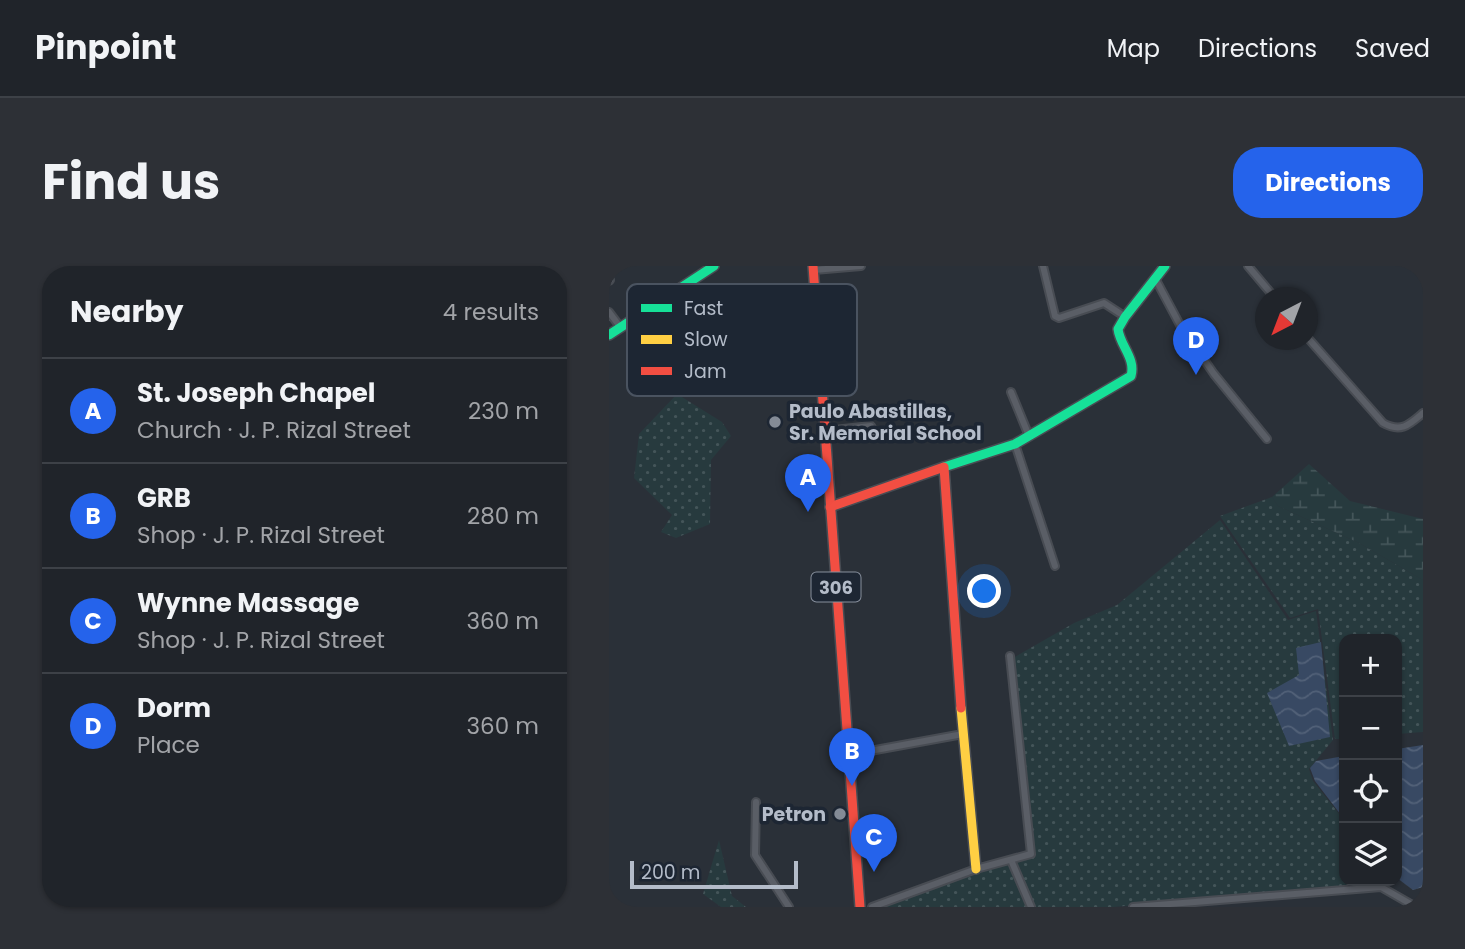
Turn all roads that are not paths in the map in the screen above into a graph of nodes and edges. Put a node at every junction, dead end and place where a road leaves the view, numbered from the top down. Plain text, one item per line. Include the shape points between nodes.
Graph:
1 (714, 266) edge
2 (861, 266) edge
3 (1043, 266) edge
4 (1165, 266) edge
5 (1248, 266) edge
6 (814, 268) edge
7 (1156, 279) junction
8 (687, 284) edge
9 (1266, 287) edge
10 (609, 312) edge
11 (1123, 316) junction
12 (627, 324) edge
13 (621, 328) junction
14 (609, 335) edge
15 (1318, 349) edge
16 (1011, 392) dead end
17 (823, 396) edge
18 (1423, 413) edge
19 (825, 431) junction
20 (876, 434) dead end
21 (1029, 436) junction
22 (1267, 439) dead end
23 (1015, 444) junction
24 (944, 467) junction
25 (830, 507) junction
26 (1055, 566) dead end
27 (1010, 656) dead end
28 (963, 734) junction
29 (848, 755) junction
30 (756, 802) dead end
31 (1011, 860) junction
32 (977, 869) junction
33 (789, 907) edge
34 (860, 907) edge
35 (872, 907) edge
36 (1031, 907) edge
37 (1133, 907) edge
38 (1416, 907) edge

1 - 8 street
2 - 6 street
3 - 11 street via 1055,316 1104,303
4 - 7 street
5 - 9 street
7 - 11 street
7 - 22 street via 1213,374
10 - 13 street
11 - 21 street via 1119,336 1132,361 1131,376
12 - 13 street
13 - 14 street
15 - 18 street via 1383,423 1405,428
16 - 21 street
17 - 19 street, 306
19 - 20 street via 871,426
19 - 25 street, 306
21 - 23 street
23 - 24 street
23 - 26 street
24 - 25 street
24 - 28 street
25 - 29 street, 306
27 - 31 street via 1031,854
28 - 29 street
28 - 32 street
29 - 34 street, 306
30 - 33 street via 755,855
31 - 32 street
31 - 36 street
32 - 35 street
37 - 38 street via 1381,887

